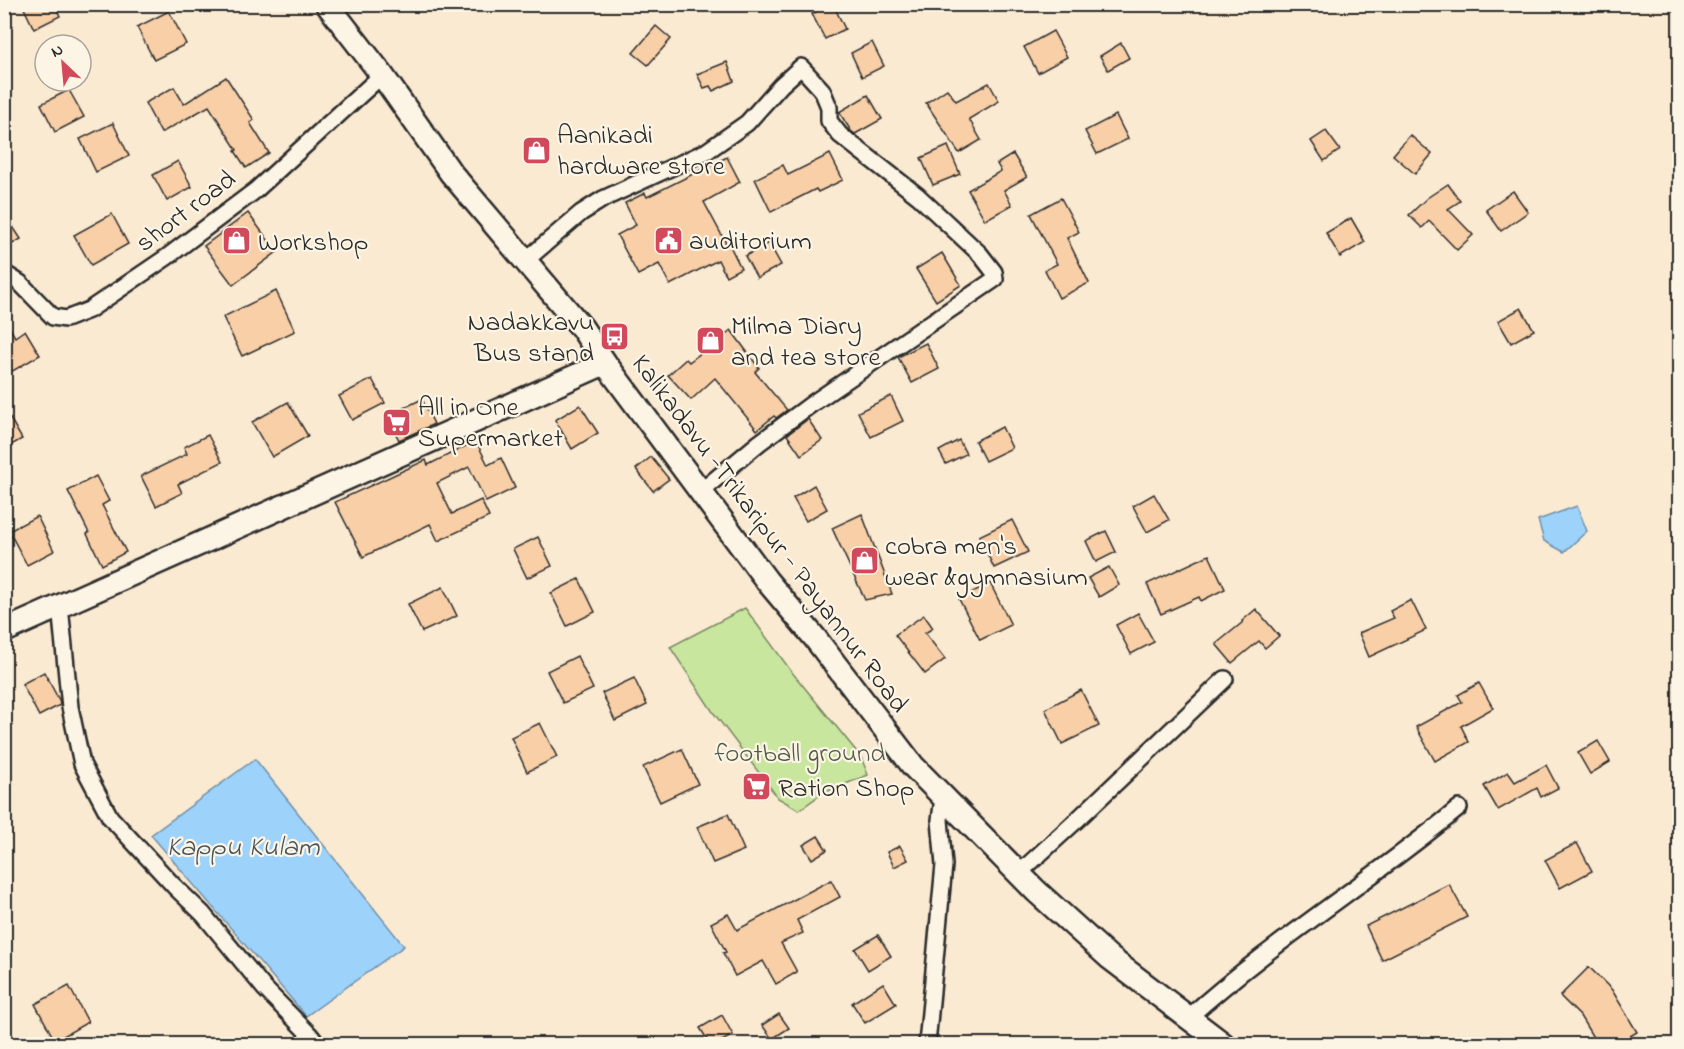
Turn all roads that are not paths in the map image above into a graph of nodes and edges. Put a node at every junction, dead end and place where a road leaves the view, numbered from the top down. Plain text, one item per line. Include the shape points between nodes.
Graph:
1 (327, 4) edge
2 (382, 75) junction
3 (525, 261) junction
4 (4, 273) edge
5 (605, 363) junction
6 (700, 492) junction
7 (60, 606) junction
8 (4, 631) edge
9 (1225, 679) dead end
10 (943, 798) junction
11 (1459, 808) dead end
12 (1018, 874) junction
13 (1188, 1018) junction
14 (317, 1044) edge
15 (927, 1044) edge
16 (1223, 1044) edge

1 - 2 main road, Kalikadavu -Trikaripur - Payannur Road
2 - 3 main road, Kalikadavu -Trikaripur - Payannur Road via 451,173
2 - 4 street, short road via 256,190 88,310 66,318 53,317 20,283
3 - 5 main road, Kalikadavu -Trikaripur - Payannur Road via 582,328
3 - 6 street via 603,199 706,151 739,129 801,68 822,90 829,120 840,135 918,196 994,272 994,279 813,403
5 - 6 main road, Kalikadavu -Trikaripur - Payannur Road
5 - 7 main road
6 - 10 main road, Kalikadavu -Trikaripur - Payannur Road via 913,766
7 - 8 main road
7 - 14 street via 70,707 82,764 110,818 203,914
9 - 12 street
10 - 12 main road, Kalikadavu -Trikaripur - Payannur Road
10 - 15 street via 940,820 944,866
11 - 13 street via 1227,983
12 - 13 main road, Kalikadavu -Trikaripur - Payannur Road via 1110,958
13 - 16 main road, Kalikadavu -Trikaripur - Payannur Road

